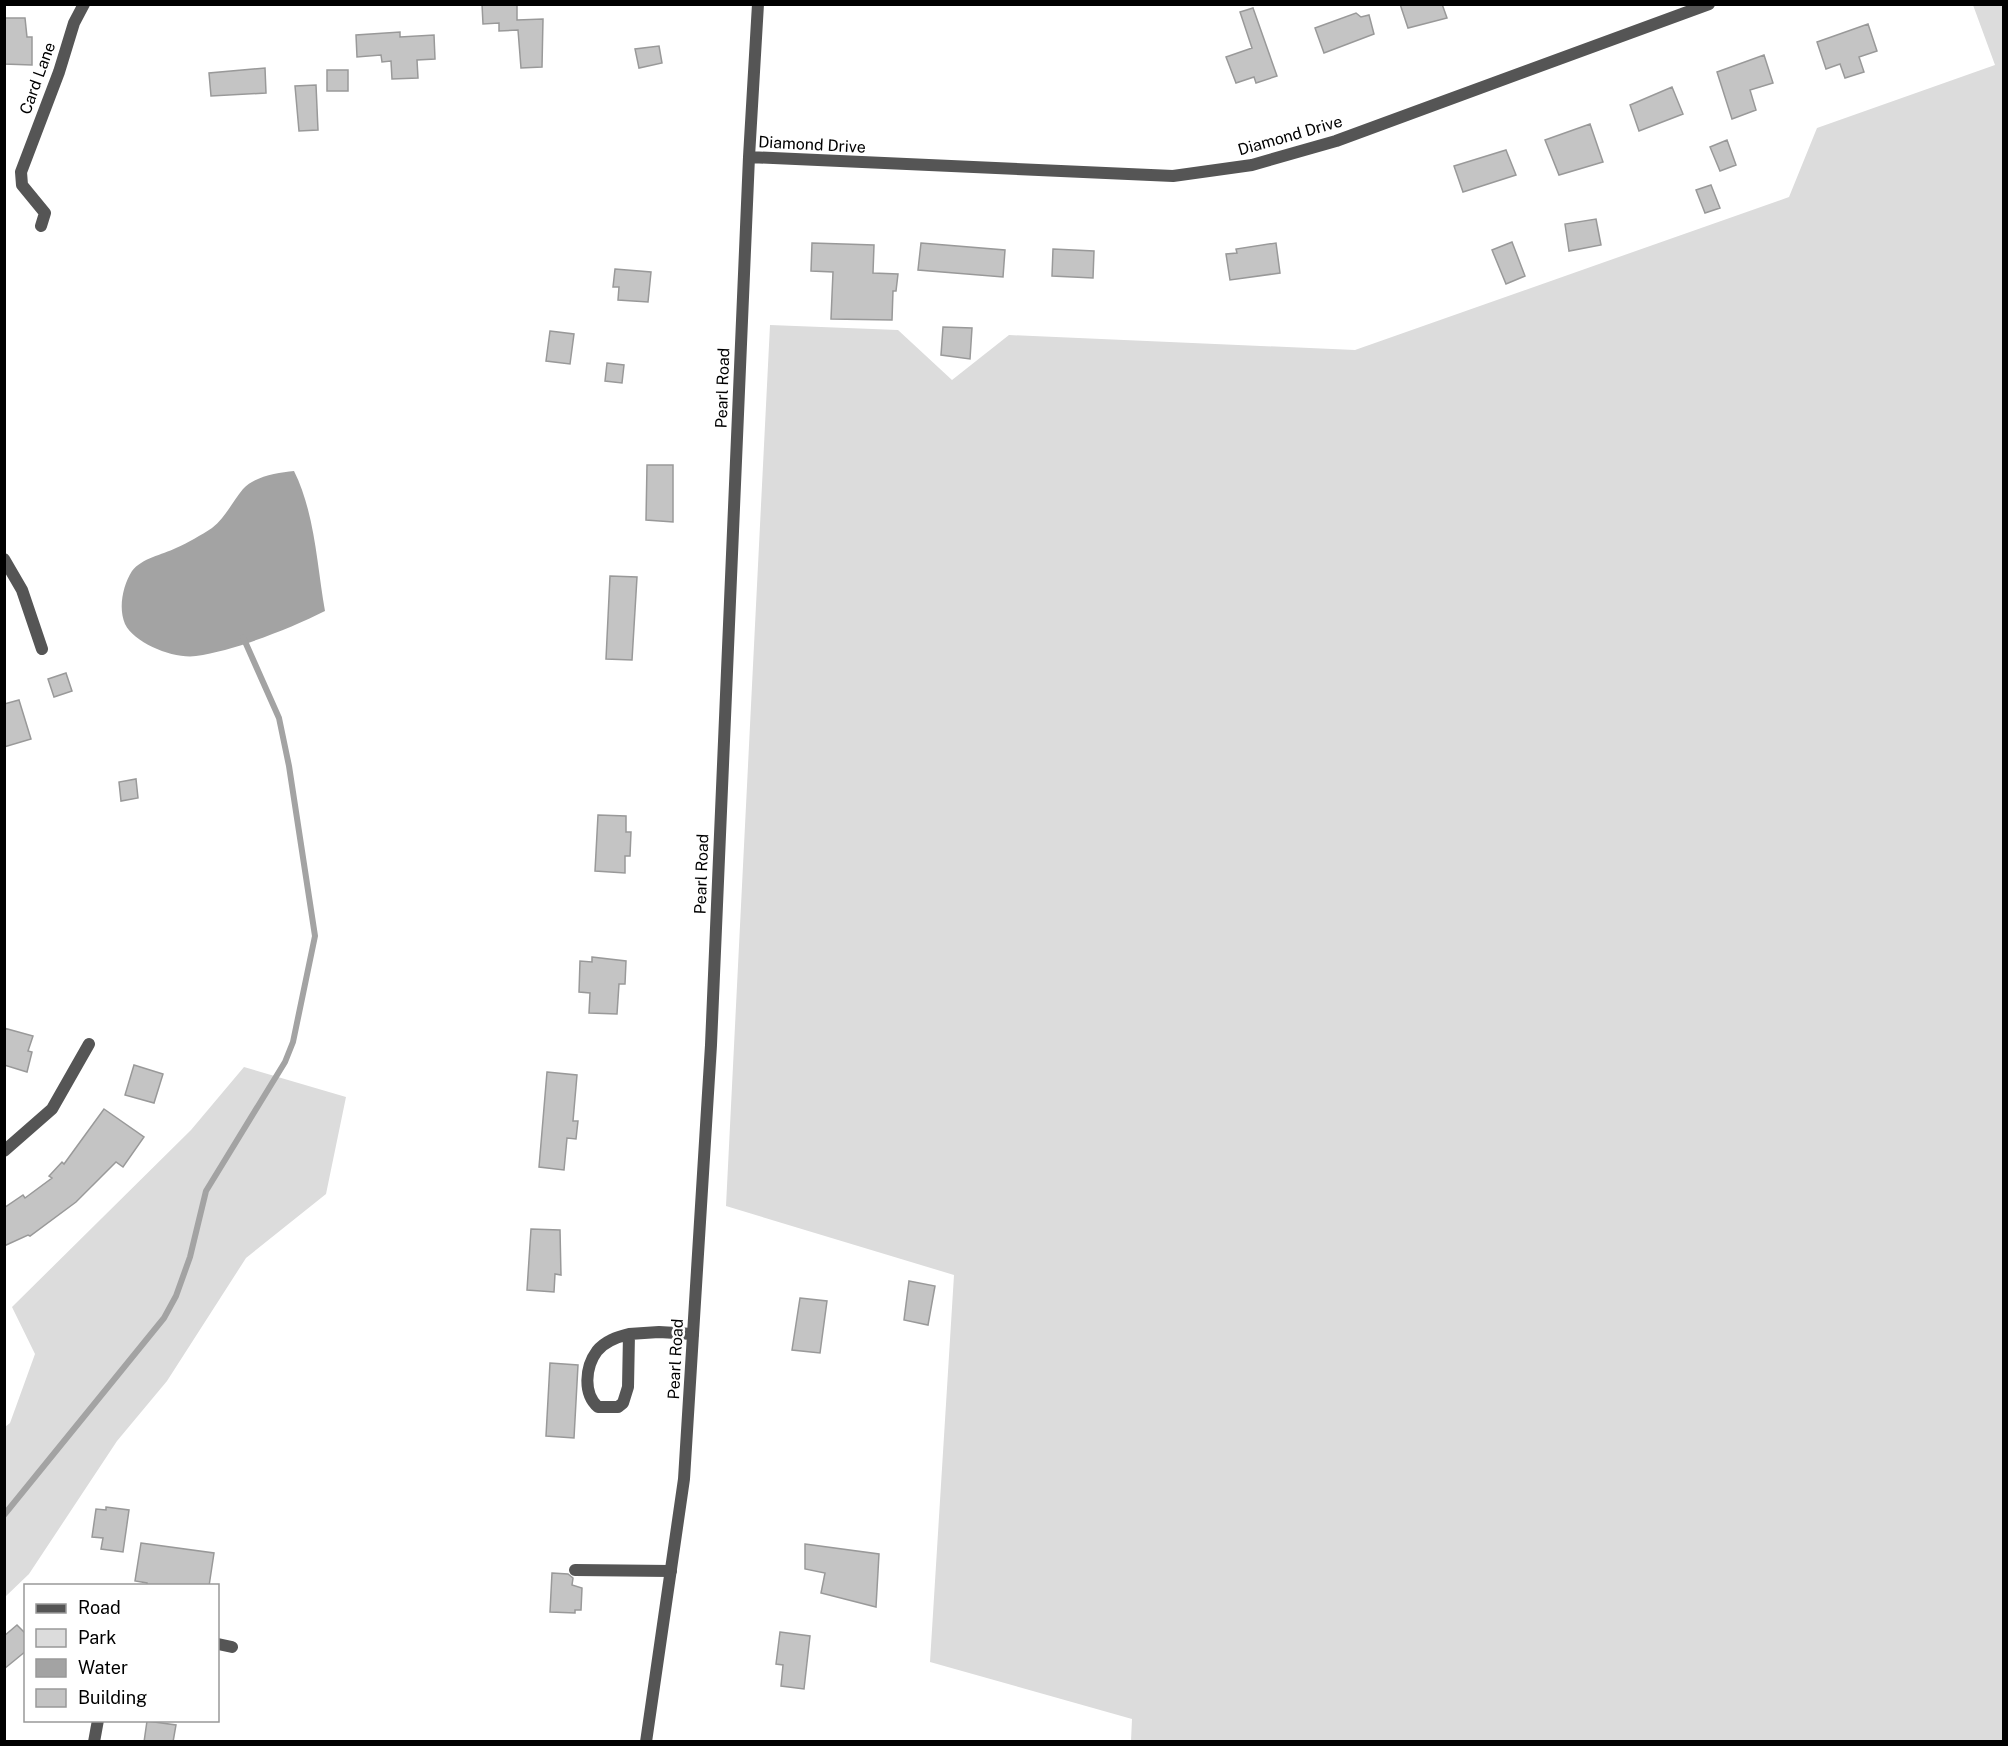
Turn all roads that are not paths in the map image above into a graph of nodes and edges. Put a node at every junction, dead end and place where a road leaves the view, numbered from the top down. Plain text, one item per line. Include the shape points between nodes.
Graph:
1 (84, 4) edge
2 (758, 4) edge
3 (1709, 4) edge
4 (749, 157) junction
5 (41, 226) dead end
6 (4, 559) edge
7 (42, 649) dead end
8 (89, 1044) dead end
9 (4, 1151) edge
10 (629, 1334) junction
11 (693, 1334) junction
12 (575, 1570) dead end
13 (671, 1570) junction
14 (219, 1644) edge
15 (232, 1647) dead end
16 (98, 1722) edge
17 (94, 1742) edge
18 (646, 1742) edge

1 - 5 street, Card Lane via 21,172 22,185 45,213
2 - 4 street, Pearl Road
3 - 4 street, Diamond Drive via 1336,141 1252,165 1173,176
4 - 11 street, Pearl Road via 711,1045
6 - 7 street via 22,590
8 - 9 street via 52,1109
10 - 10 street via 626,1396 618,1407 598,1407 588,1392 590,1365 606,1343
10 - 11 street
11 - 13 street, Pearl Road via 684,1479
12 - 13 street
13 - 18 street, Pearl Road
14 - 15 street
16 - 17 street

